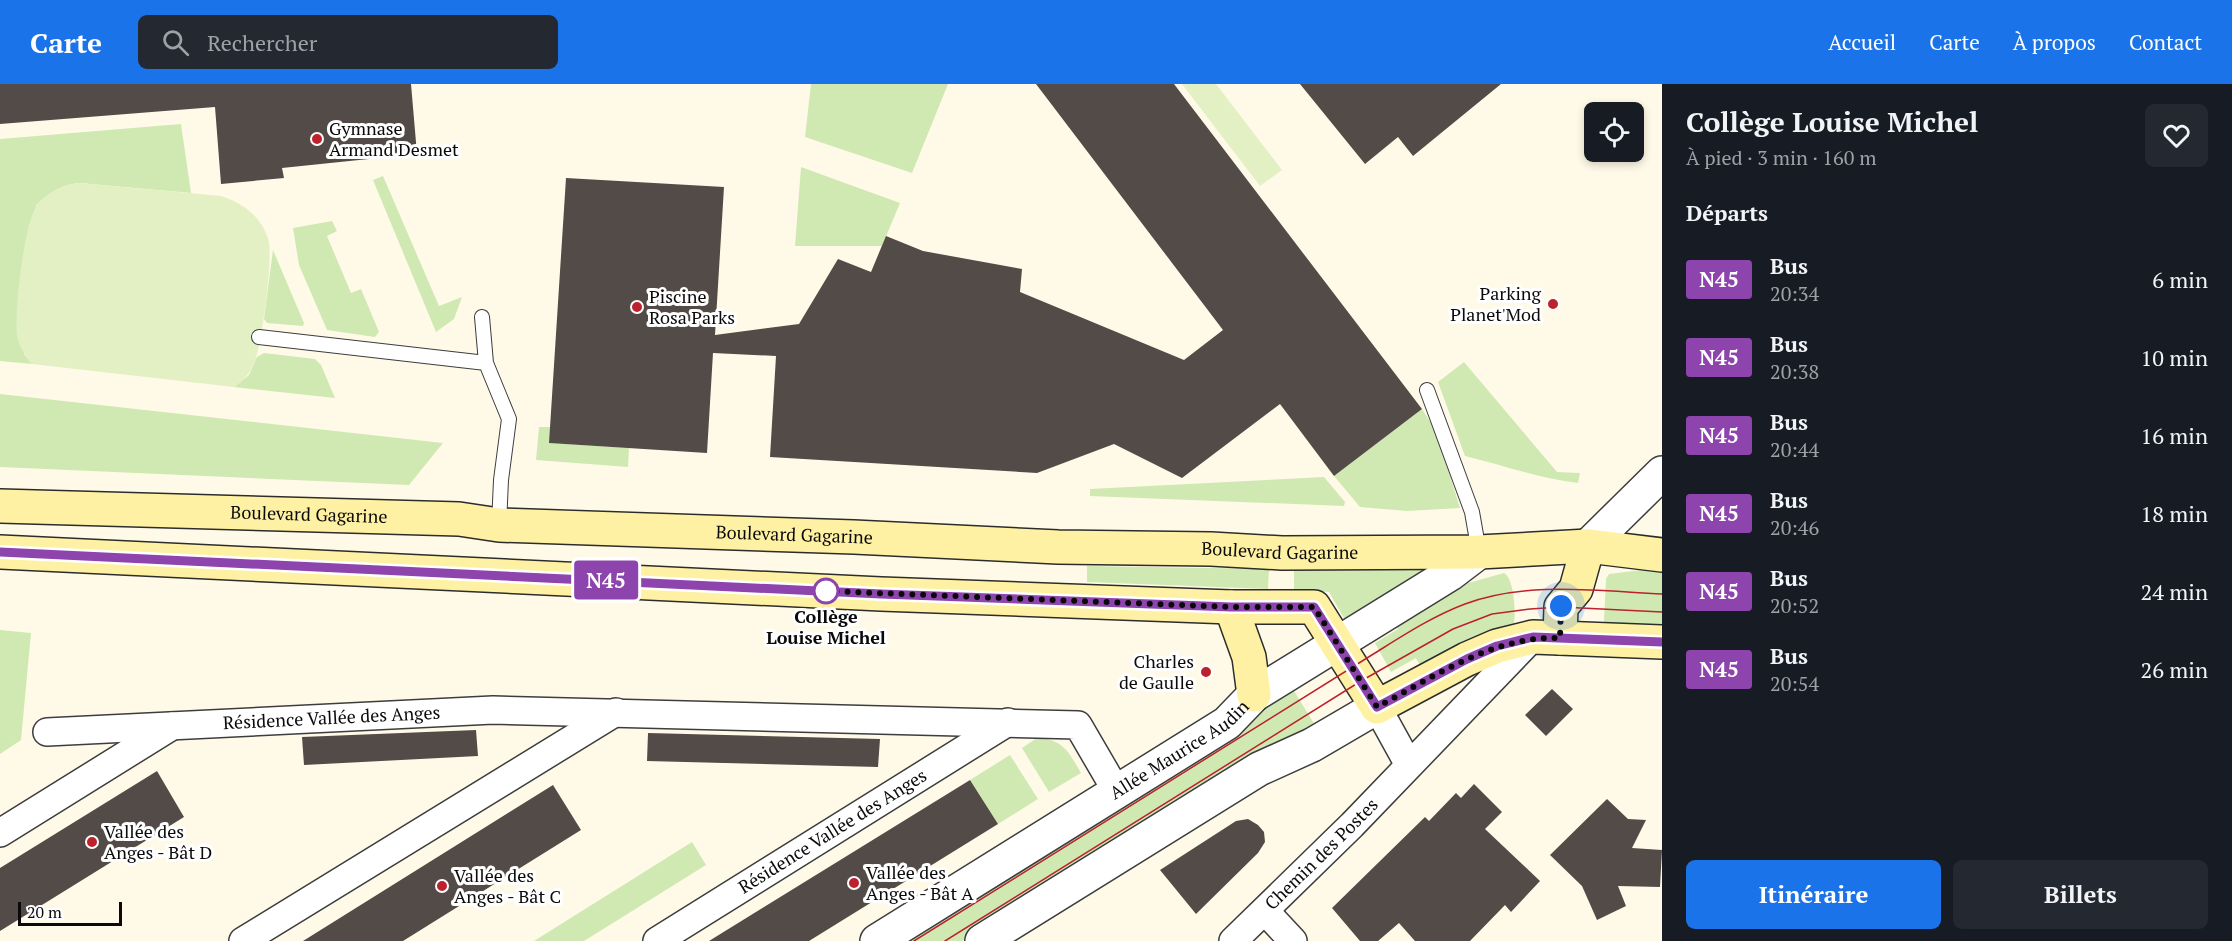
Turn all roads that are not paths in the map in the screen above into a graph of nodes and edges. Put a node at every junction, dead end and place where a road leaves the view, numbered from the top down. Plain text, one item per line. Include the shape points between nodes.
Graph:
1 (482, 317) dead end
2 (259, 337) dead end
3 (486, 363) junction
4 (1427, 390) dead end
5 (1662, 473) edge
6 (0, 506) edge
7 (499, 525) junction
8 (1588, 546) junction
9 (0, 552) edge
10 (1479, 552) junction
11 (1662, 555) edge
12 (1231, 607) junction
13 (1546, 638) junction
14 (1662, 642) edge
15 (1337, 645) junction
16 (1254, 695) junction
17 (1377, 707) junction
18 (616, 712) junction
19 (1008, 722) junction
20 (174, 725) junction
21 (47, 732) dead end
22 (1409, 765) junction
23 (1117, 792) junction
24 (0, 833) edge
25 (1265, 911) junction
26 (243, 941) edge
27 (657, 941) edge
28 (877, 941) edge
29 (982, 941) edge
30 (1233, 941) edge
31 (1293, 941) edge

1 - 3 lane
2 - 3 lane
3 - 7 lane via 509,419
4 - 10 lane via 1472,512
5 - 8 street
6 - 7 main road, Boulevard Gagarine via 459,519
7 - 10 main road, Boulevard Gagarine via 1058,547 1282,553
8 - 10 main road, Boulevard Gagarine
8 - 11 main road, Boulevard Gagarine
8 - 13 main road via 1576,589 1561,606
9 - 12 main road
10 - 15 street, Allée Maurice Audin
12 - 15 main road via 1314,607
12 - 16 main road via 1249,657
13 - 14 main road
13 - 17 main road via 1497,646
13 - 22 street, Chemin des Postes
15 - 16 street, Allée Maurice Audin
15 - 17 main road
16 - 23 street, Allée Maurice Audin via 1227,723
17 - 22 street
17 - 29 street via 1312,745 1259,769
18 - 19 street, Résidence Vallée des Anges
18 - 20 street, Résidence Vallée des Anges via 493,710
18 - 26 street
19 - 23 street, Résidence Vallée des Anges via 1078,725
19 - 27 street, Résidence Vallée des Anges
20 - 21 street, Résidence Vallée des Anges
20 - 24 street
22 - 25 street, Chemin des Postes
23 - 28 street, Allée Maurice Audin
25 - 30 street, Chemin des Postes
25 - 31 street

